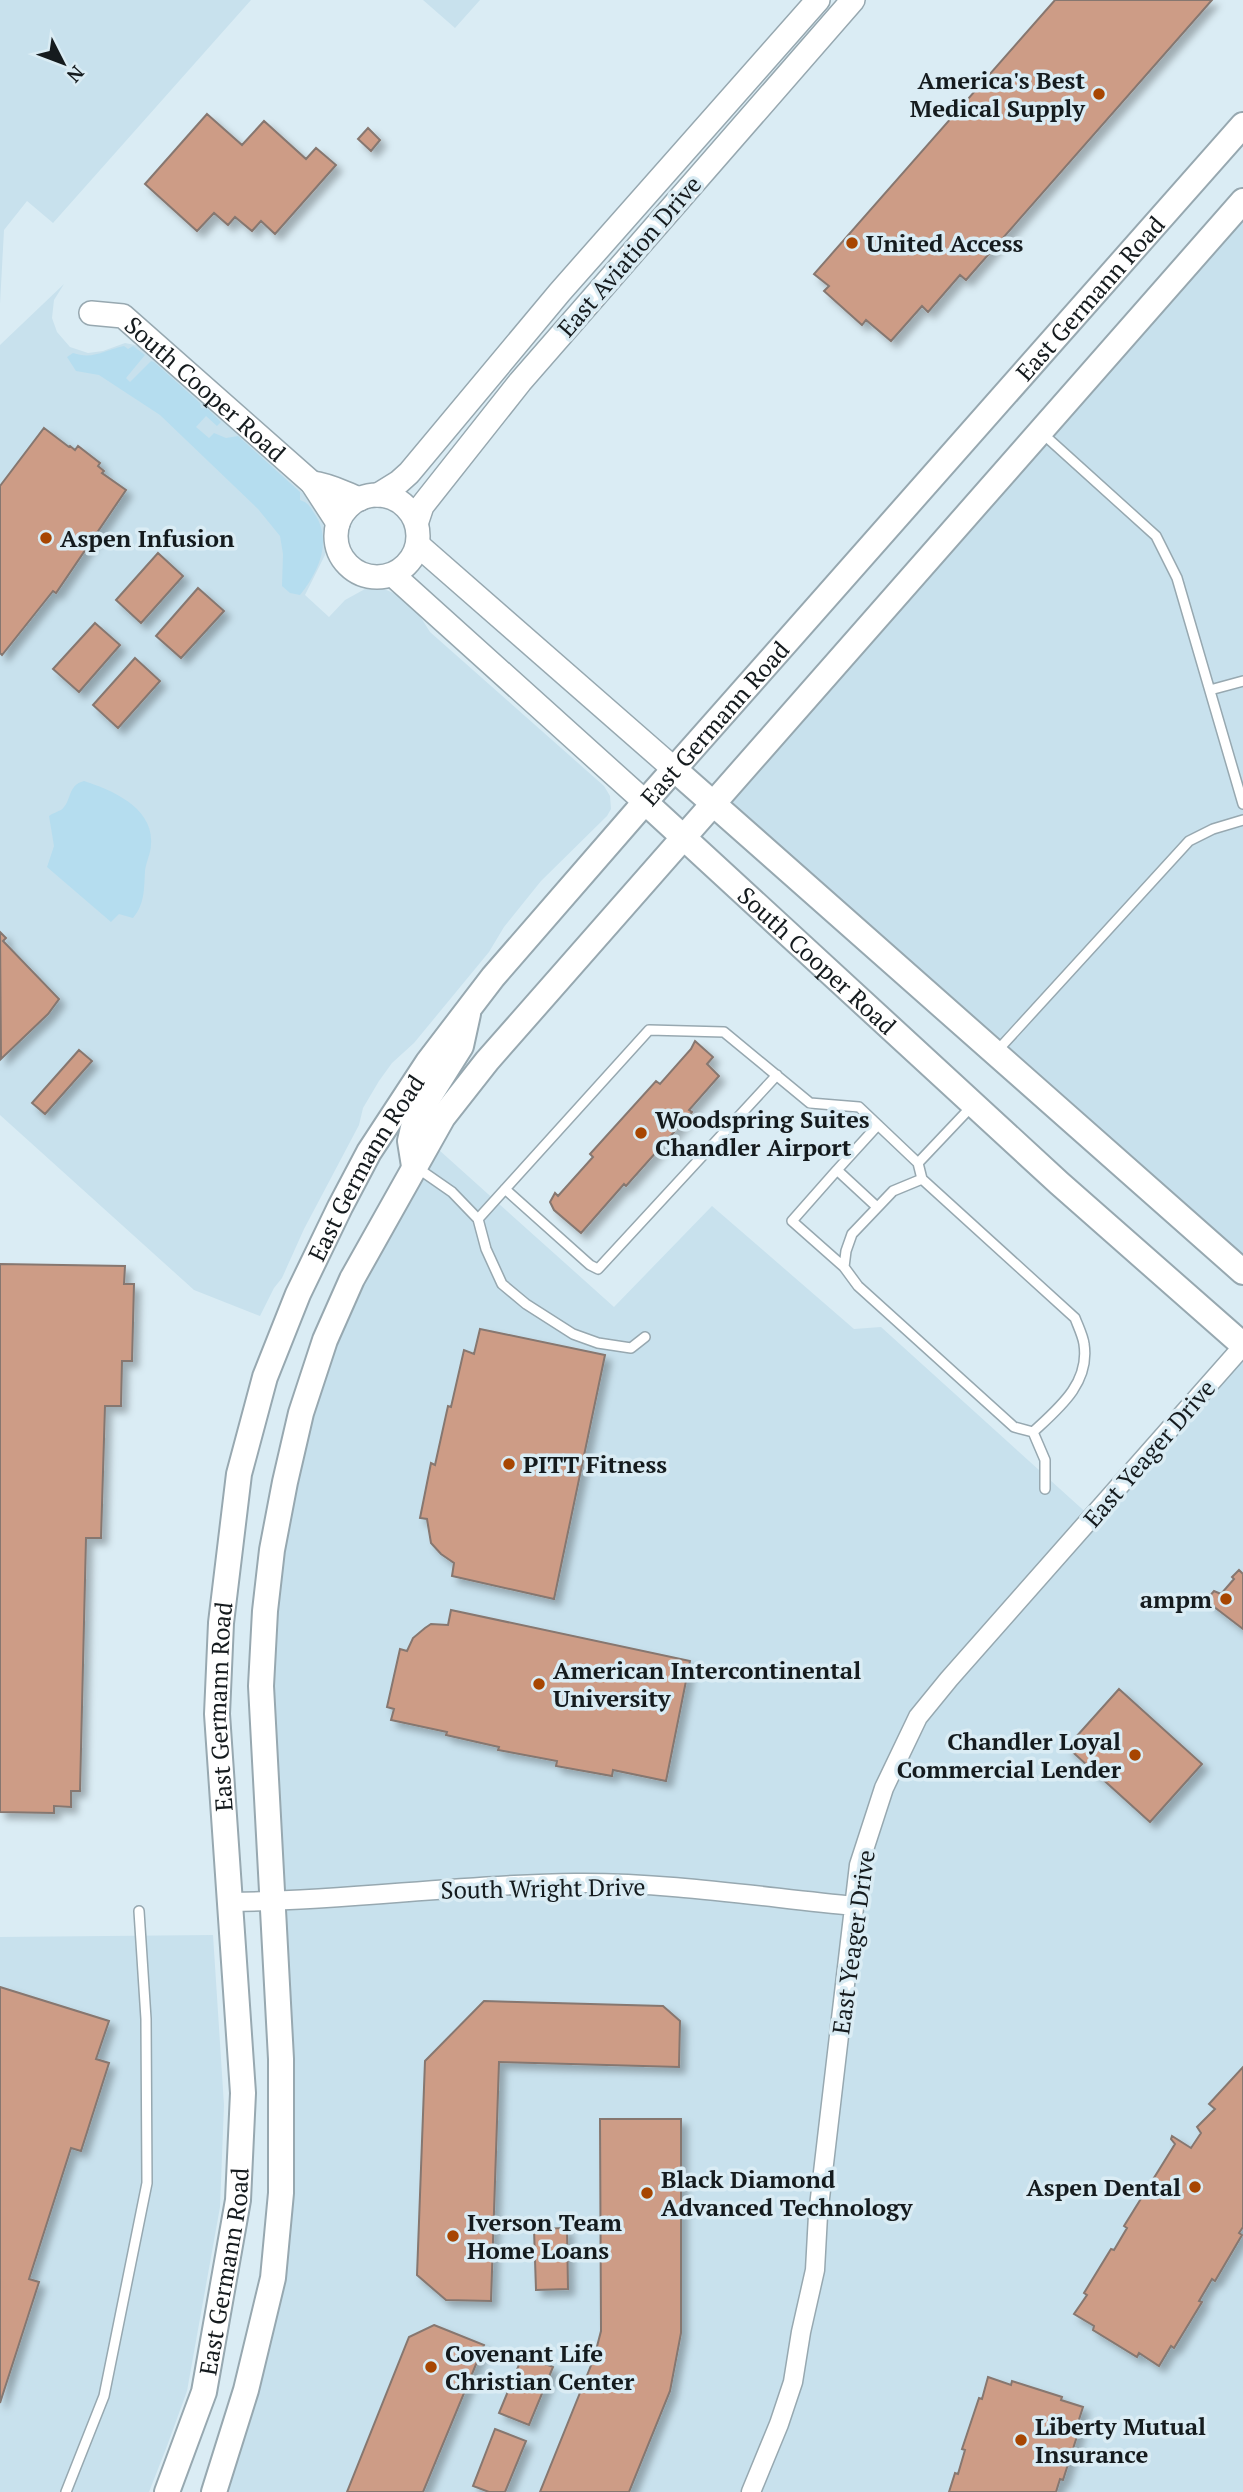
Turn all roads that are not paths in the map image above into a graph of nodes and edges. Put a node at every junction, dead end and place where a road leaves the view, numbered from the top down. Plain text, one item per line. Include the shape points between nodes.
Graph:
1 (818, 0) edge
2 (853, 0) edge
3 (744, 84) junction
4 (763, 102) junction
5 (1243, 125) edge
6 (1243, 201) edge
7 (91, 313) dead end
8 (1040, 431) junction
9 (312, 483) junction
10 (369, 497) junction
11 (417, 521) junction
12 (338, 523) junction
13 (418, 545) junction
14 (393, 575) junction
15 (1243, 681) edge
16 (1210, 690) junction
17 (674, 769) junction
18 (645, 802) junction
19 (714, 803) junction
20 (1243, 804) edge
21 (1243, 820) edge
22 (683, 838) junction
23 (470, 1007) junction
24 (996, 1052) junction
25 (777, 1075) junction
26 (973, 1104) junction
27 (878, 1125) junction
28 (918, 1163) junction
29 (414, 1166) junction
30 (836, 1170) junction
31 (922, 1179) junction
32 (505, 1189) junction
33 (877, 1208) junction
34 (478, 1219) junction
35 (844, 1267) junction
36 (1243, 1272) edge
37 (645, 1338) dead end
38 (1243, 1346) edge
39 (1033, 1432) junction
40 (1045, 1489) dead end
41 (231, 1902) junction
42 (273, 1902) junction
43 (854, 1906) junction
44 (139, 1911) dead end
45 (66, 2492) edge
46 (167, 2492) edge
47 (214, 2492) edge
48 (751, 2492) edge

1 - 3 street, East Aviation Drive
2 - 4 street, East Aviation Drive
3 - 4 street
3 - 10 street, East Aviation Drive via 409,473
4 - 11 street, East Aviation Drive via 479,431 422,506
5 - 17 main road, East Germann Road
6 - 8 main road, East Germann Road
7 - 9 street, South Cooper Road via 123,316
8 - 16 lane via 1156,536 1177,578
8 - 19 main road, East Germann Road
9 - 10 street, South Cooper Road
9 - 12 street, South Cooper Road
10 - 11 street, South Cooper Road via 391,496
10 - 12 street via 351,505
11 - 13 street
12 - 14 street, South Cooper Road via 337,548 343,561 365,576
13 - 14 street via 405,568
13 - 17 street, South Cooper Road
14 - 18 street, South Cooper Road
15 - 16 lane
16 - 20 lane
17 - 18 main road, East Germann Road
17 - 19 main road, South Cooper Road
18 - 22 main road, South Cooper Road
18 - 23 main road, East Germann Road
19 - 22 main road, East Germann Road
19 - 24 main road, South Cooper Road
21 - 24 lane via 1189,841
22 - 26 main road, South Cooper Road
22 - 29 main road, East Germann Road via 487,1061 443,1117
23 - 29 main road via 461,1046 415,1119 410,1141
23 - 41 main road, East Germann Road via 369,1152 298,1294 265,1377 240,1474 221,1623 217,1714
24 - 36 main road, South Cooper Road
25 - 27 lane via 810,1103 859,1107
25 - 32 lane via 724,1032 649,1030
25 - 32 lane via 598,1269
26 - 28 lane
26 - 38 main road, South Cooper Road
27 - 28 lane
27 - 30 lane
28 - 31 lane
29 - 34 lane via 452,1192
29 - 42 main road, East Germann Road via 352,1279 325,1340 301,1413 283,1496 265,1611 261,1686
30 - 33 lane
30 - 35 lane via 792,1221
31 - 33 lane via 893,1191
31 - 39 lane via 1074,1318 1084,1343 1084,1371 1063,1405
32 - 34 lane
33 - 35 lane via 852,1234
34 - 37 lane via 502,1284 526,1304 573,1334 598,1343 631,1348
35 - 39 lane via 858,1286 1014,1427
38 - 43 street, East Yeager Drive via 918,1717 884,1788 859,1865
39 - 40 lane via 1045,1460
41 - 42 street, South Wright Drive
41 - 46 main road, East Germann Road via 243,2093 238,2200 204,2392
42 - 43 street, South Wright Drive via 576,1883 642,1884
42 - 47 main road, East Germann Road via 282,2133 273,2278 246,2390
43 - 48 street, East Yeager Drive via 815,2270 793,2382
44 - 45 lane via 146,2020 147,2183 104,2396

